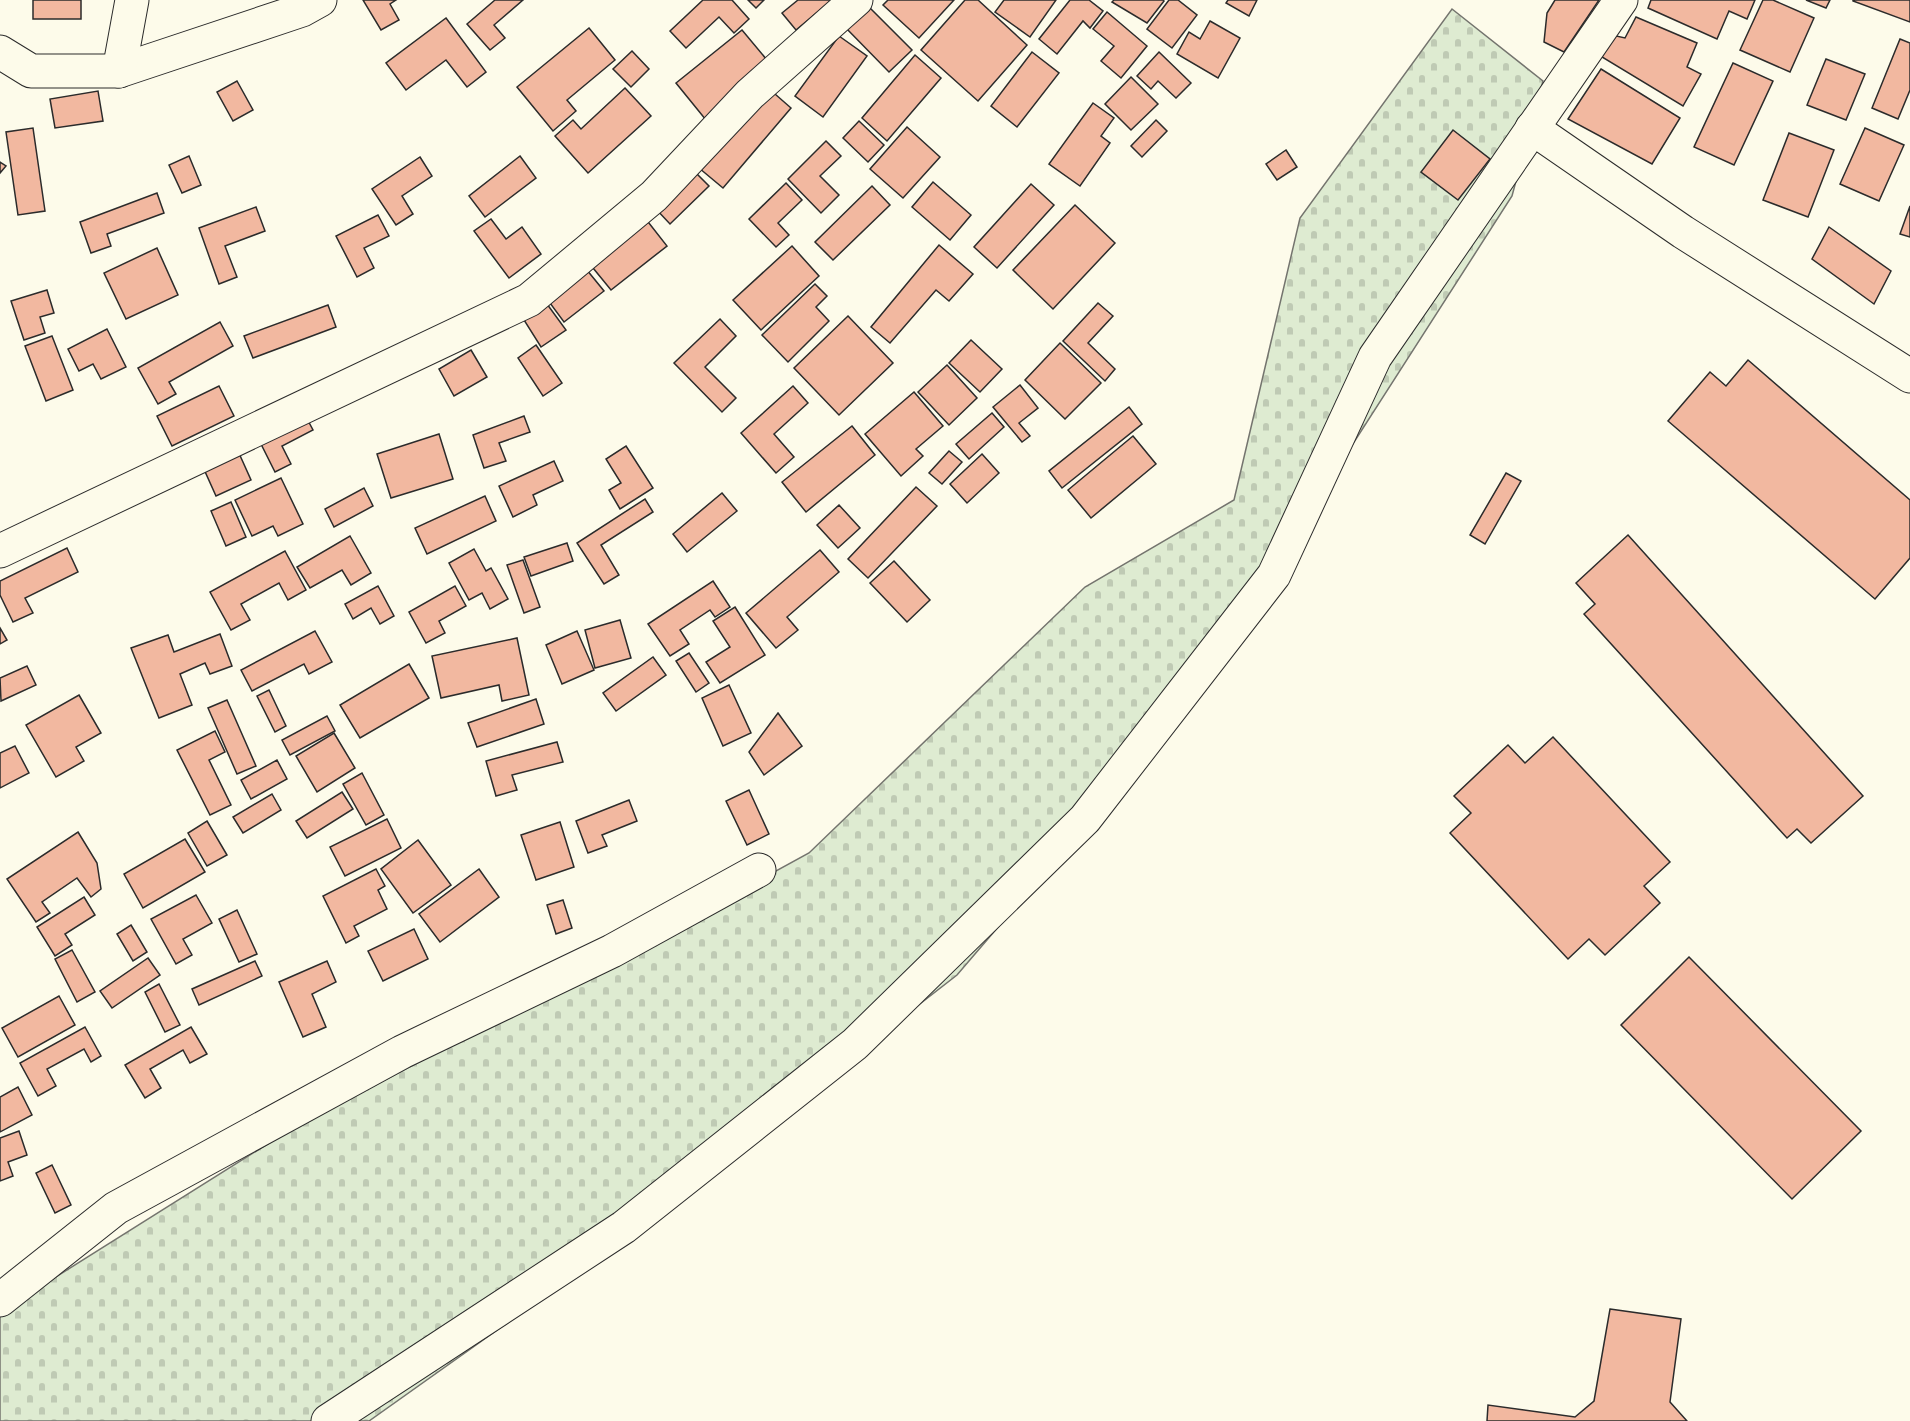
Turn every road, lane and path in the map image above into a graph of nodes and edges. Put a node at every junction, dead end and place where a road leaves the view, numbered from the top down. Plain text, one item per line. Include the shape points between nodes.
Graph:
1 (132, 0) edge
2 (320, 0) edge
3 (856, 0) edge
4 (1622, 0) edge
5 (0, 52) edge
6 (119, 71) junction
7 (1532, 128) junction
8 (1910, 376) edge
9 (0, 550) edge
10 (759, 870) dead end
11 (0, 1300) edge
12 (328, 1421) edge

1 - 6 street
2 - 6 street via 302,10
3 - 9 street via 750,94 654,196 529,300
4 - 7 street
5 - 6 street via 31,71
7 - 8 street via 1683,232
7 - 12 street via 1375,357 1274,575 1085,819 837,1059 624,1227
10 - 11 street via 612,951 402,1052 116,1208

